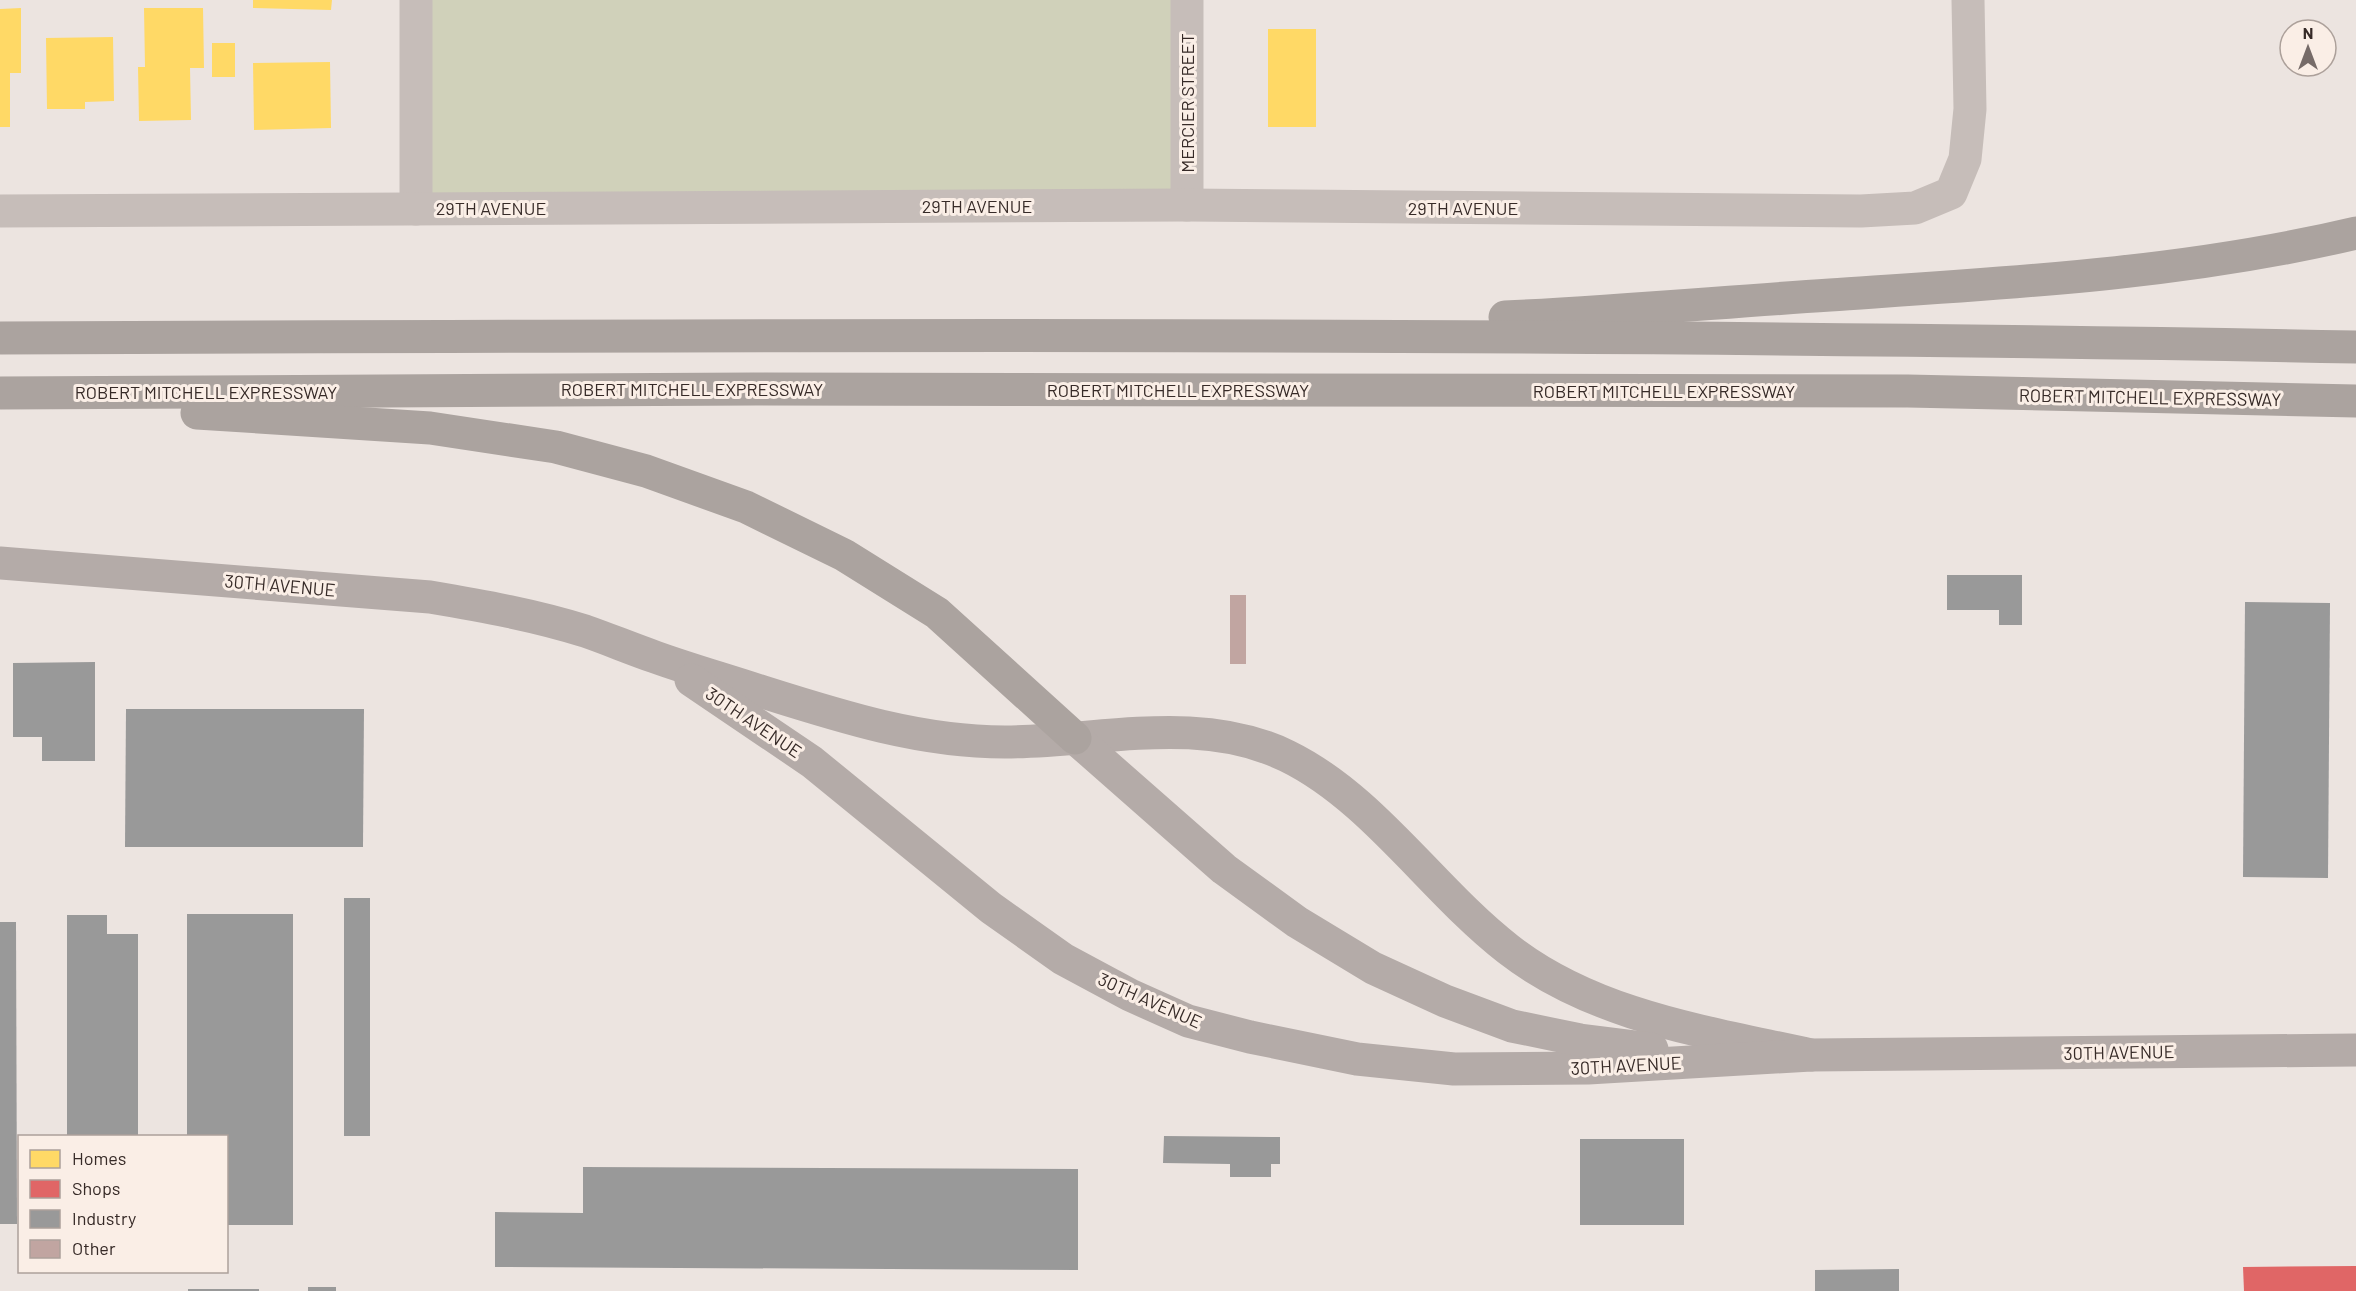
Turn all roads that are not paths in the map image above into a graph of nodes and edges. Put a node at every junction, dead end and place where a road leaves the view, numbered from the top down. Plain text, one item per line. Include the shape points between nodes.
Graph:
1 (416, 0) edge
2 (1187, 0) edge
3 (1968, 0) edge
4 (1187, 206) junction
5 (416, 209) junction
6 (0, 211) edge
7 (2356, 233) edge
8 (1071, 336) junction
9 (0, 338) edge
10 (2356, 347) edge
11 (0, 393) edge
12 (2356, 401) edge
13 (0, 403) edge
14 (0, 563) edge
15 (660, 659) junction
16 (1076, 738) junction
17 (2356, 1050) edge
18 (1810, 1055) junction

1 - 5 street
2 - 4 street, MERCIER STREET
3 - 4 street, 29TH AVENUE via 1970,110 1965,159 1951,193 1915,208 1861,211
4 - 5 street, 29TH AVENUE
5 - 6 street, 29TH AVENUE
7 - 8 highway via 2188,265 2018,283 1617,312
8 - 9 highway
8 - 10 highway via 1995,340
11 - 12 highway, ROBERT MITCHELL EXPRESSWAY via 742,389 1896,391
13 - 16 highway via 430,428 556,447 646,471 746,507 844,555 937,614
14 - 15 main road, 30TH AVENUE via 430,597 530,616
15 - 16 main road, 30TH AVENUE via 899,732 1005,742
15 - 18 main road, 30TH AVENUE via 812,762 991,908 1063,959 1188,1021 1358,1059 1454,1069 1588,1068
16 - 18 main road via 1224,869 1287,915 1372,968 1445,1001 1512,1026 1580,1040 1661,1050
16 - 18 main road, 30TH AVENUE via 1195,732 1242,739 1287,756 1332,783 1508,950 1552,978 1604,1002 1665,1023
17 - 18 main road, 30TH AVENUE

